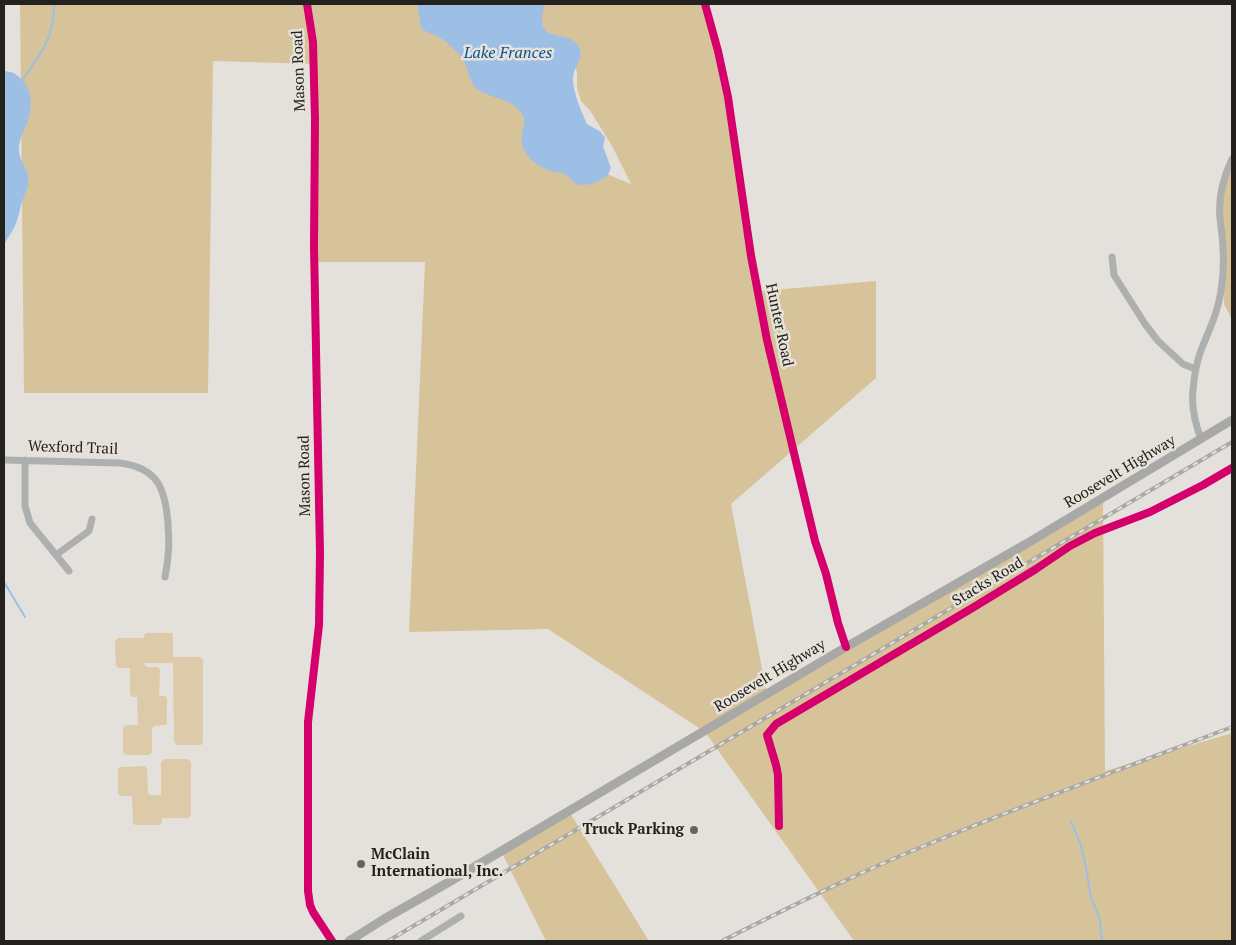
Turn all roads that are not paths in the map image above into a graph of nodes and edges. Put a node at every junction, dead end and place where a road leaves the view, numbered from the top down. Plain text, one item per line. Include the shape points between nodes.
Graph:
1 (308, 4) edge
2 (705, 4) edge
3 (1232, 159) edge
4 (1112, 258) dead end
5 (1195, 369) junction
6 (1232, 420) edge
7 (1201, 439) junction
8 (4, 460) edge
9 (25, 460) junction
10 (1232, 468) edge
11 (92, 519) dead end
12 (56, 555) junction
13 (69, 571) dead end
14 (165, 578) dead end
15 (846, 647) junction
16 (780, 826) dead end
17 (460, 916) dead end
18 (332, 941) edge
19 (349, 941) edge
20 (421, 941) edge

1 - 18 street, Mason Road via 313,42 315,120 320,553 319,625 308,722 308,891 313,912
2 - 15 street, Hunter Road via 728,97 767,340 815,541
3 - 5 street via 1221,194 1224,250 1221,292
4 - 5 street via 1114,275 1145,324 1183,364
5 - 7 street via 1192,407
6 - 7 main road, Roosevelt Highway
7 - 15 main road, Roosevelt Highway
8 - 9 street, Wexford Trail
9 - 12 street via 26,512 30,523
9 - 14 street, Wexford Trail via 120,462 132,464 151,475 165,497 169,553
10 - 16 street, Stacks Road via 1150,512 1070,546 990,598 776,724 767,735 777,770
11 - 12 street via 89,530
12 - 13 street
15 - 19 main road, Roosevelt Highway
17 - 20 street

